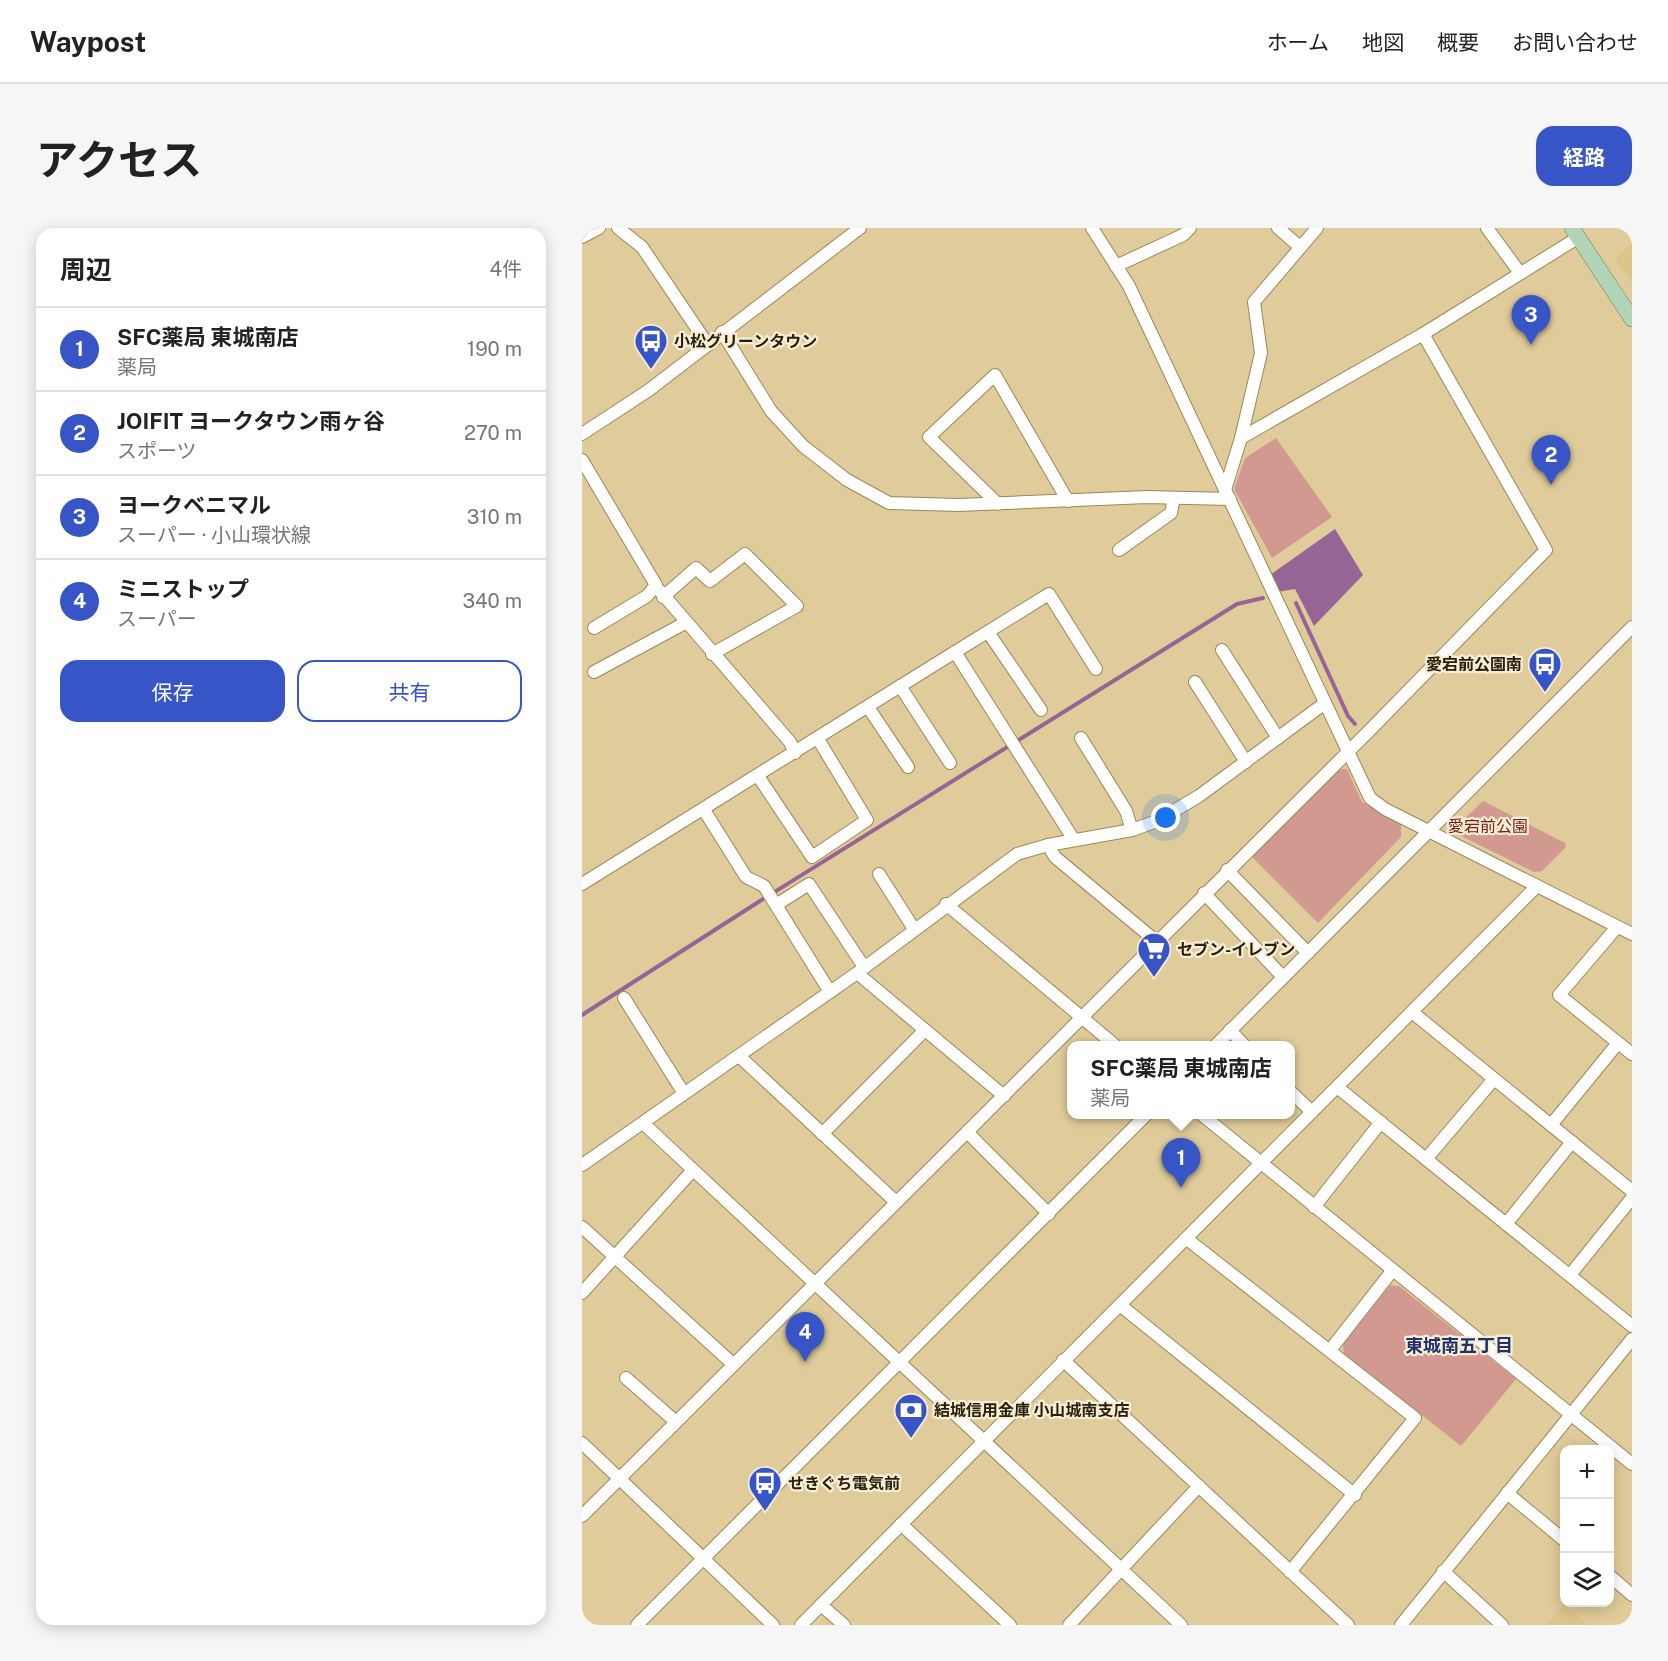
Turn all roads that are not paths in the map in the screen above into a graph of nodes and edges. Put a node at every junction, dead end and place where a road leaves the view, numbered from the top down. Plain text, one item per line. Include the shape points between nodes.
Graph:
1 (599, 228) edge
2 (618, 228) edge
3 (860, 228) edge
4 (1092, 228) edge
5 (1191, 228) edge
6 (1278, 228) edge
7 (1317, 228) edge
8 (1487, 228) edge
9 (1576, 232) edge
10 (582, 237) edge
11 (1300, 247) junction
12 (1116, 266) junction
13 (1520, 273) junction
14 (1632, 319) edge
15 (722, 332) junction
16 (1424, 334) junction
17 (708, 345) junction
18 (582, 434) edge
19 (1241, 438) junction
20 (582, 460) edge
21 (1227, 495) junction
22 (1174, 498) junction
23 (1068, 501) junction
24 (998, 504) junction
25 (1119, 550) dead end
26 (656, 585) junction
27 (663, 597) junction
28 (685, 622) junction
29 (1632, 627) edge
30 (594, 628) dead end
31 (988, 632) junction
32 (1222, 650) dead end
33 (955, 652) junction
34 (712, 654) junction
35 (1096, 669) dead end
36 (594, 672) dead end
37 (1195, 682) dead end
38 (900, 687) junction
39 (1325, 703) junction
40 (868, 707) junction
41 (1041, 710) dead end
42 (1080, 738) dead end
43 (1278, 738) junction
44 (818, 739) junction
45 (1346, 752) junction
46 (795, 753) junction
47 (1245, 762) junction
48 (950, 763) dead end
49 (908, 767) dead end
50 (758, 776) junction
51 (704, 810) junction
52 (1132, 830) junction
53 (1430, 830) junction
54 (1074, 840) junction
55 (1048, 845) junction
56 (1227, 870) junction
57 (879, 874) dead end
58 (582, 884) edge
59 (1537, 886) junction
60 (1204, 894) junction
61 (946, 904) junction
62 (776, 905) junction
63 (1617, 927) junction
64 (914, 929) junction
65 (1632, 934) edge
66 (1157, 942) junction
67 (1308, 953) junction
68 (860, 970) junction
69 (1283, 977) junction
70 (830, 992) junction
71 (624, 998) dead end
72 (1412, 1012) junction
73 (1080, 1016) junction
74 (925, 1030) junction
75 (1230, 1030) junction
76 (1110, 1041) edge
77 (1220, 1041) edge
78 (1240, 1041) edge
79 (1618, 1043) junction
80 (1632, 1054) edge
81 (739, 1056) junction
82 (1494, 1079) junction
83 (1337, 1087) junction
84 (683, 1092) junction
85 (1004, 1096) junction
86 (1295, 1096) edge
87 (1312, 1112) junction
88 (1142, 1119) edge
89 (1207, 1119) edge
90 (643, 1122) junction
91 (1381, 1122) junction
92 (1551, 1125) junction
93 (967, 1132) junction
94 (822, 1134) junction
95 (1572, 1142) junction
96 (1426, 1159) junction
97 (1260, 1163) junction
98 (582, 1165) edge
99 (693, 1170) junction
100 (1632, 1191) edge
101 (1632, 1198) edge
102 (896, 1202) junction
103 (1314, 1208) junction
104 (1049, 1214) junction
105 (1506, 1224) junction
106 (582, 1227) edge
107 (1187, 1239) junction
108 (613, 1256) junction
109 (1392, 1271) junction
110 (1570, 1275) junction
111 (817, 1284) junction
112 (582, 1293) edge
113 (1120, 1305) junction
114 (1632, 1326) edge
115 (1632, 1339) edge
116 (1331, 1349) junction
117 (1063, 1360) junction
118 (900, 1362) junction
119 (733, 1364) junction
120 (626, 1378) dead end
121 (1572, 1414) junction
122 (676, 1422) junction
123 (984, 1440) junction
124 (582, 1443) edge
125 (1632, 1464) edge
126 (620, 1479) junction
127 (1198, 1486) junction
128 (1507, 1493) junction
129 (1355, 1495) junction
130 (582, 1516) edge
131 (901, 1524) junction
132 (1560, 1537) edge
133 (704, 1558) junction
134 (1122, 1571) junction
135 (1443, 1571) junction
136 (1290, 1572) junction
137 (1614, 1579) edge
138 (1632, 1595) edge
139 (821, 1605) junction
140 (1402, 1624) edge
141 (637, 1625) edge
142 (773, 1625) edge
143 (801, 1625) edge
144 (844, 1625) edge
145 (1010, 1625) edge
146 (1069, 1625) edge
147 (1181, 1625) edge
148 (1348, 1625) edge
149 (1502, 1625) edge

1 - 10 street
2 - 17 street via 642,247
3 - 15 street
4 - 12 street
5 - 12 street via 1183,236
6 - 11 street
7 - 11 street
8 - 13 street
9 - 13 street
9 - 14 main road
11 - 19 street via 1254,302 1261,353
12 - 21 street
13 - 16 street
15 - 17 street
15 - 24 street via 771,411 803,446 847,480 889,503
16 - 19 street
16 - 45 street via 1546,550
17 - 18 street
19 - 21 street
20 - 26 street
21 - 22 street
21 - 39 street
22 - 23 street
22 - 25 street via 1171,513
23 - 24 street
23 - 24 street via 995,375 929,437
26 - 27 street
26 - 30 street via 647,596
27 - 28 street
27 - 34 street via 696,568 710,581 745,554 797,606
28 - 34 street
28 - 36 street
29 - 53 street
31 - 33 street
31 - 35 street via 1049,594
31 - 41 street
32 - 43 street
33 - 38 street
33 - 54 street
34 - 46 street via 790,742
37 - 47 street
38 - 40 street
38 - 48 street
39 - 43 street
39 - 45 street
40 - 44 street
40 - 49 street
42 - 52 street via 1126,810
43 - 47 street
44 - 46 street
44 - 50 street via 867,820 812,856
45 - 53 street via 1363,788 1377,805
45 - 56 street
46 - 50 street
47 - 52 street via 1199,796
50 - 51 street
51 - 58 street
51 - 62 street via 746,876 764,886
52 - 54 street
53 - 59 street
53 - 67 street
54 - 55 street
55 - 61 street via 1017,854
55 - 66 street via 1054,856
56 - 60 street
56 - 67 street
57 - 64 street
59 - 63 street
59 - 72 street
60 - 66 street
60 - 69 street
61 - 64 street
61 - 73 street
62 - 68 street via 809,884
62 - 70 street
63 - 65 street
63 - 79 street via 1559,995
64 - 68 street
66 - 73 street
67 - 69 street
68 - 70 street
68 - 74 street
69 - 75 street
70 - 81 street
71 - 84 street
72 - 82 street
72 - 83 street
73 - 76 street
73 - 85 street
74 - 85 street
74 - 94 street
75 - 77 street
75 - 78 street
79 - 80 street
79 - 92 street
81 - 84 street
81 - 94 street
82 - 92 street
82 - 96 street
83 - 87 street
83 - 91 street
84 - 90 street
85 - 93 street
86 - 87 street
87 - 97 street
88 - 104 street
89 - 97 street
90 - 98 street
90 - 99 street
91 - 96 street
91 - 103 street
92 - 95 street
93 - 102 street
93 - 104 street
94 - 102 street
95 - 100 street
95 - 105 street
96 - 105 street
97 - 103 street
97 - 107 street
99 - 108 street
99 - 111 street
101 - 110 street
102 - 111 street
103 - 109 street
104 - 118 street
105 - 110 street
106 - 108 street
107 - 113 street
107 - 116 street
108 - 112 street
108 - 119 street
109 - 116 street
109 - 121 street
110 - 114 street
111 - 118 street
111 - 119 street
113 - 117 street
113 - 129 street
115 - 121 street
116 - 129 street via 1415,1418
117 - 123 street
117 - 127 street
118 - 123 street
118 - 133 street
119 - 122 street
120 - 122 street
121 - 125 street
121 - 128 street
122 - 126 street
123 - 131 street
123 - 134 street
124 - 126 street
126 - 130 street
126 - 133 street
127 - 134 street
127 - 136 street
128 - 132 street
128 - 135 street
129 - 136 street
131 - 139 street
131 - 145 street
133 - 141 street
133 - 142 street
134 - 146 street
134 - 147 street
135 - 140 street
135 - 149 street
136 - 148 street
137 - 138 street
139 - 143 street
139 - 144 street

